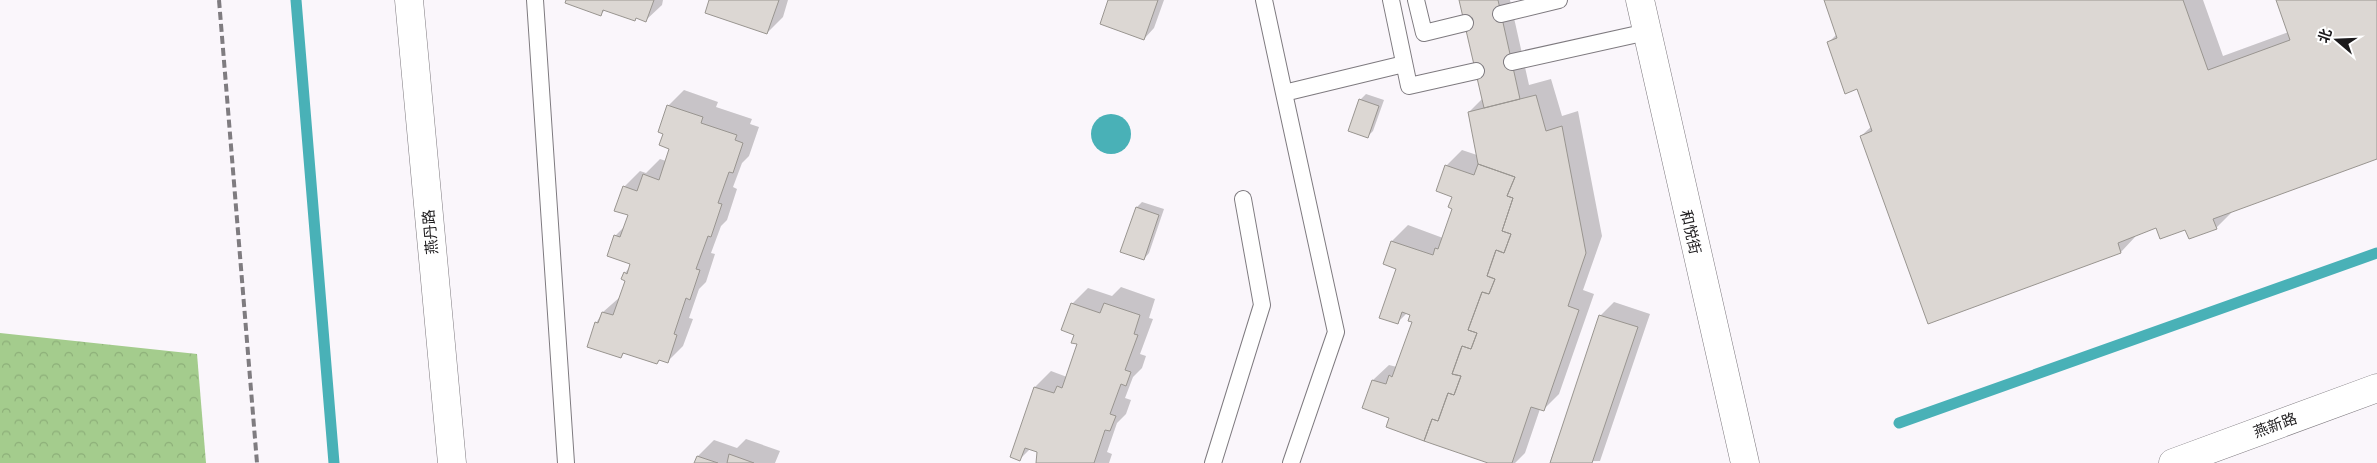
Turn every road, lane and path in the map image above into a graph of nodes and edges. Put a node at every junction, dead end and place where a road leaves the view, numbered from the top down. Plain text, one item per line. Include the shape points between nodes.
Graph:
1 (408, 0) edge
2 (535, 0) edge
3 (1264, 0) edge
4 (1391, 0) edge
5 (1416, 0) edge
6 (1559, 0) edge
7 (1640, 0) edge
8 (1501, 14) dead end
9 (1465, 23) dead end
10 (1647, 32) junction
11 (1512, 62) dead end
12 (1404, 64) junction
13 (1476, 71) dead end
14 (1284, 94) junction
15 (1243, 198) dead end
16 (2377, 388) edge
17 (452, 463) edge
18 (566, 463) edge
19 (1213, 463) edge
20 (1290, 463) edge
21 (1745, 463) edge
22 (2173, 463) edge

1 - 17 street, 燕丹路
2 - 18 lane
3 - 14 lane
4 - 12 lane
5 - 9 lane via 1424,32
6 - 8 lane
7 - 10 street, 和悦街
10 - 11 lane
10 - 21 street, 和悦街
12 - 13 lane via 1409,86
12 - 14 lane
14 - 20 lane via 1336,332
15 - 19 lane via 1262,305
16 - 22 street, 燕新路

